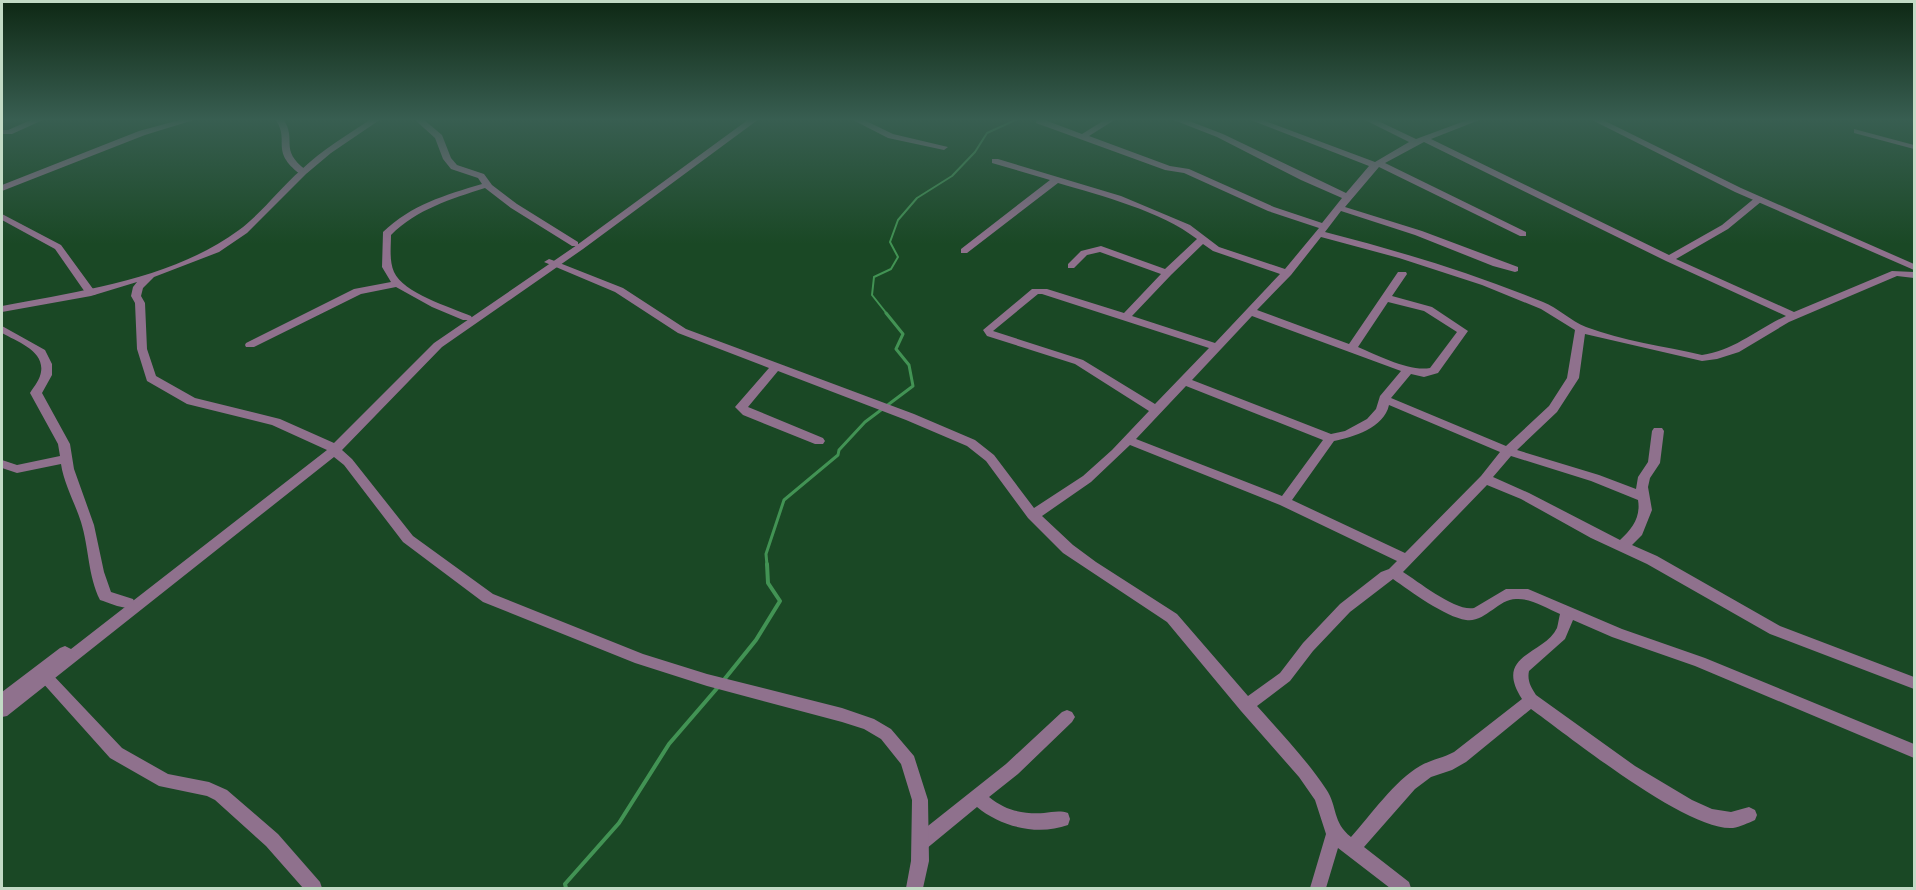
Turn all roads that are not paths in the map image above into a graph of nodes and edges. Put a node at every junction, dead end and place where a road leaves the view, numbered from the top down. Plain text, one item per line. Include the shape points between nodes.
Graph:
1 (72, 161) edge
2 (290, 161) edge
3 (317, 161) edge
4 (449, 161) edge
5 (691, 161) edge
6 (696, 161) edge
7 (994, 161) dead end
8 (1148, 161) edge
9 (1268, 161) edge
10 (1367, 161) edge
11 (1384, 161) edge
12 (1462, 161) edge
13 (1680, 161) edge
14 (1377, 164) junction
15 (303, 172) junction
16 (1057, 179) junction
17 (487, 185) junction
18 (2, 188) edge
19 (1348, 197) junction
20 (1759, 199) junction
21 (1339, 208) junction
22 (2, 216) edge
23 (1321, 229) junction
24 (1523, 234) dead end
25 (1203, 239) junction
26 (575, 244) junction
27 (963, 251) dead end
28 (1669, 259) junction
29 (552, 263) junction
30 (1071, 266) dead end
31 (1914, 267) edge
32 (1515, 269) dead end
33 (1167, 273) junction
34 (1287, 273) junction
35 (1402, 274) dead end
36 (1914, 275) edge
37 (150, 276) junction
38 (398, 284) junction
39 (113, 287) junction
40 (91, 293) junction
41 (136, 296) junction
42 (1386, 298) junction
43 (2, 309) edge
44 (1250, 311) junction
45 (1795, 316) junction
46 (1126, 317) junction
47 (467, 318) junction
48 (1581, 328) junction
49 (2, 329) edge
50 (250, 345) dead end
51 (1217, 347) junction
52 (1352, 348) junction
53 (775, 367) junction
54 (1408, 370) junction
55 (1185, 381) junction
56 (1384, 399) junction
57 (1156, 410) junction
58 (1658, 431) dead end
59 (1330, 438) junction
60 (1128, 440) junction
61 (819, 441) dead end
62 (333, 448) junction
63 (1508, 451) junction
64 (67, 459) junction
65 (2, 464) edge
66 (1485, 479) junction
67 (1643, 497) junction
68 (1284, 502) junction
69 (1033, 515) junction
70 (1622, 547) junction
71 (1407, 560) junction
72 (1394, 573) junction
73 (128, 603) junction
74 (1567, 612) junction
75 (46, 677) junction
76 (1914, 683) edge
77 (2, 700) edge
78 (1531, 700) junction
79 (1246, 706) junction
80 (2, 711) edge
81 (1066, 717) dead end
82 (1914, 751) edge
83 (977, 797) junction
84 (1749, 815) dead end
85 (1062, 819) dead end
86 (1334, 834) junction
87 (920, 843) junction
88 (1352, 848) junction
89 (314, 888) edge
90 (915, 888) edge
91 (1318, 888) edge
92 (1402, 888) edge

1 - 18 street
2 - 15 street
3 - 15 street
4 - 17 street via 454,167 478,174
5 - 26 street
6 - 29 street
7 - 16 street
8 - 23 street via 1186,171
9 - 19 street
10 - 14 street
11 - 14 street
12 - 28 street
13 - 20 street
14 - 19 street
14 - 24 street
15 - 37 street via 233,240
16 - 25 street via 1118,198 1178,223
16 - 27 street
17 - 26 street
17 - 38 street via 427,204 391,228 386,234 388,269
19 - 21 street
20 - 28 street via 1725,227
20 - 31 street
21 - 23 street
21 - 32 street via 1386,221
22 - 40 street via 58,247
23 - 34 street
23 - 48 street via 1542,305
25 - 33 street
25 - 34 street via 1216,249
26 - 29 street
28 - 45 street
29 - 47 street
29 - 53 street via 619,290 682,331
29 - 62 street via 438,345
30 - 33 street via 1084,253 1101,249
33 - 46 street
34 - 44 street
35 - 42 street
36 - 45 street via 1896,273
37 - 39 street
37 - 41 street via 138,287
38 - 47 street
38 - 50 street via 358,291
39 - 40 street
39 - 41 street
40 - 43 street
41 - 62 street via 140,303 145,364 151,378 161,386 191,401 276,422
42 - 52 street
42 - 54 street via 1428,309 1463,331 1434,371
44 - 51 street
44 - 52 street
45 - 48 street via 1715,358
46 - 51 street
46 - 57 street via 1036,291 988,332 1079,362
47 - 62 street via 415,358
48 - 63 street via 1573,378 1553,409
49 - 64 street via 40,350 46,375 36,393 64,444
51 - 55 street
52 - 54 street
53 - 61 street via 741,407
53 - 69 street via 881,405 981,449
54 - 56 street
55 - 57 street
55 - 59 street
56 - 59 street via 1382,410 1371,422
56 - 63 street
57 - 60 street
58 - 67 street via 1654,463 1644,477
59 - 68 street
60 - 68 street
60 - 69 street via 1087,479
62 - 73 street
62 - 75 street
62 - 87 street via 408,539 488,598 640,659 860,721 885,734 908,761 915,778 920,800
63 - 66 street
63 - 67 street
64 - 65 street via 17,469
64 - 73 street via 105,596
66 - 70 street
66 - 71 street
67 - 70 street via 1646,510 1637,532
68 - 71 street
69 - 79 street via 1091,566 1172,618
70 - 76 street via 1775,630
71 - 72 street
72 - 74 street via 1438,602 1467,615 1511,593 1528,594
72 - 79 street via 1345,608 1285,677
73 - 77 street
74 - 78 street via 1562,634 1524,666 1520,676 1522,688
74 - 82 street via 1700,662
75 - 80 street
75 - 89 street via 116,753 165,781 221,795 272,840
78 - 84 street via 1671,799 1731,820
78 - 88 street via 1460,758 1426,771 1409,784
79 - 86 street via 1305,772 1322,798
81 - 83 street
83 - 85 street via 1002,817 1019,822
83 - 87 street
86 - 88 street
86 - 91 street
87 - 90 street
88 - 92 street

